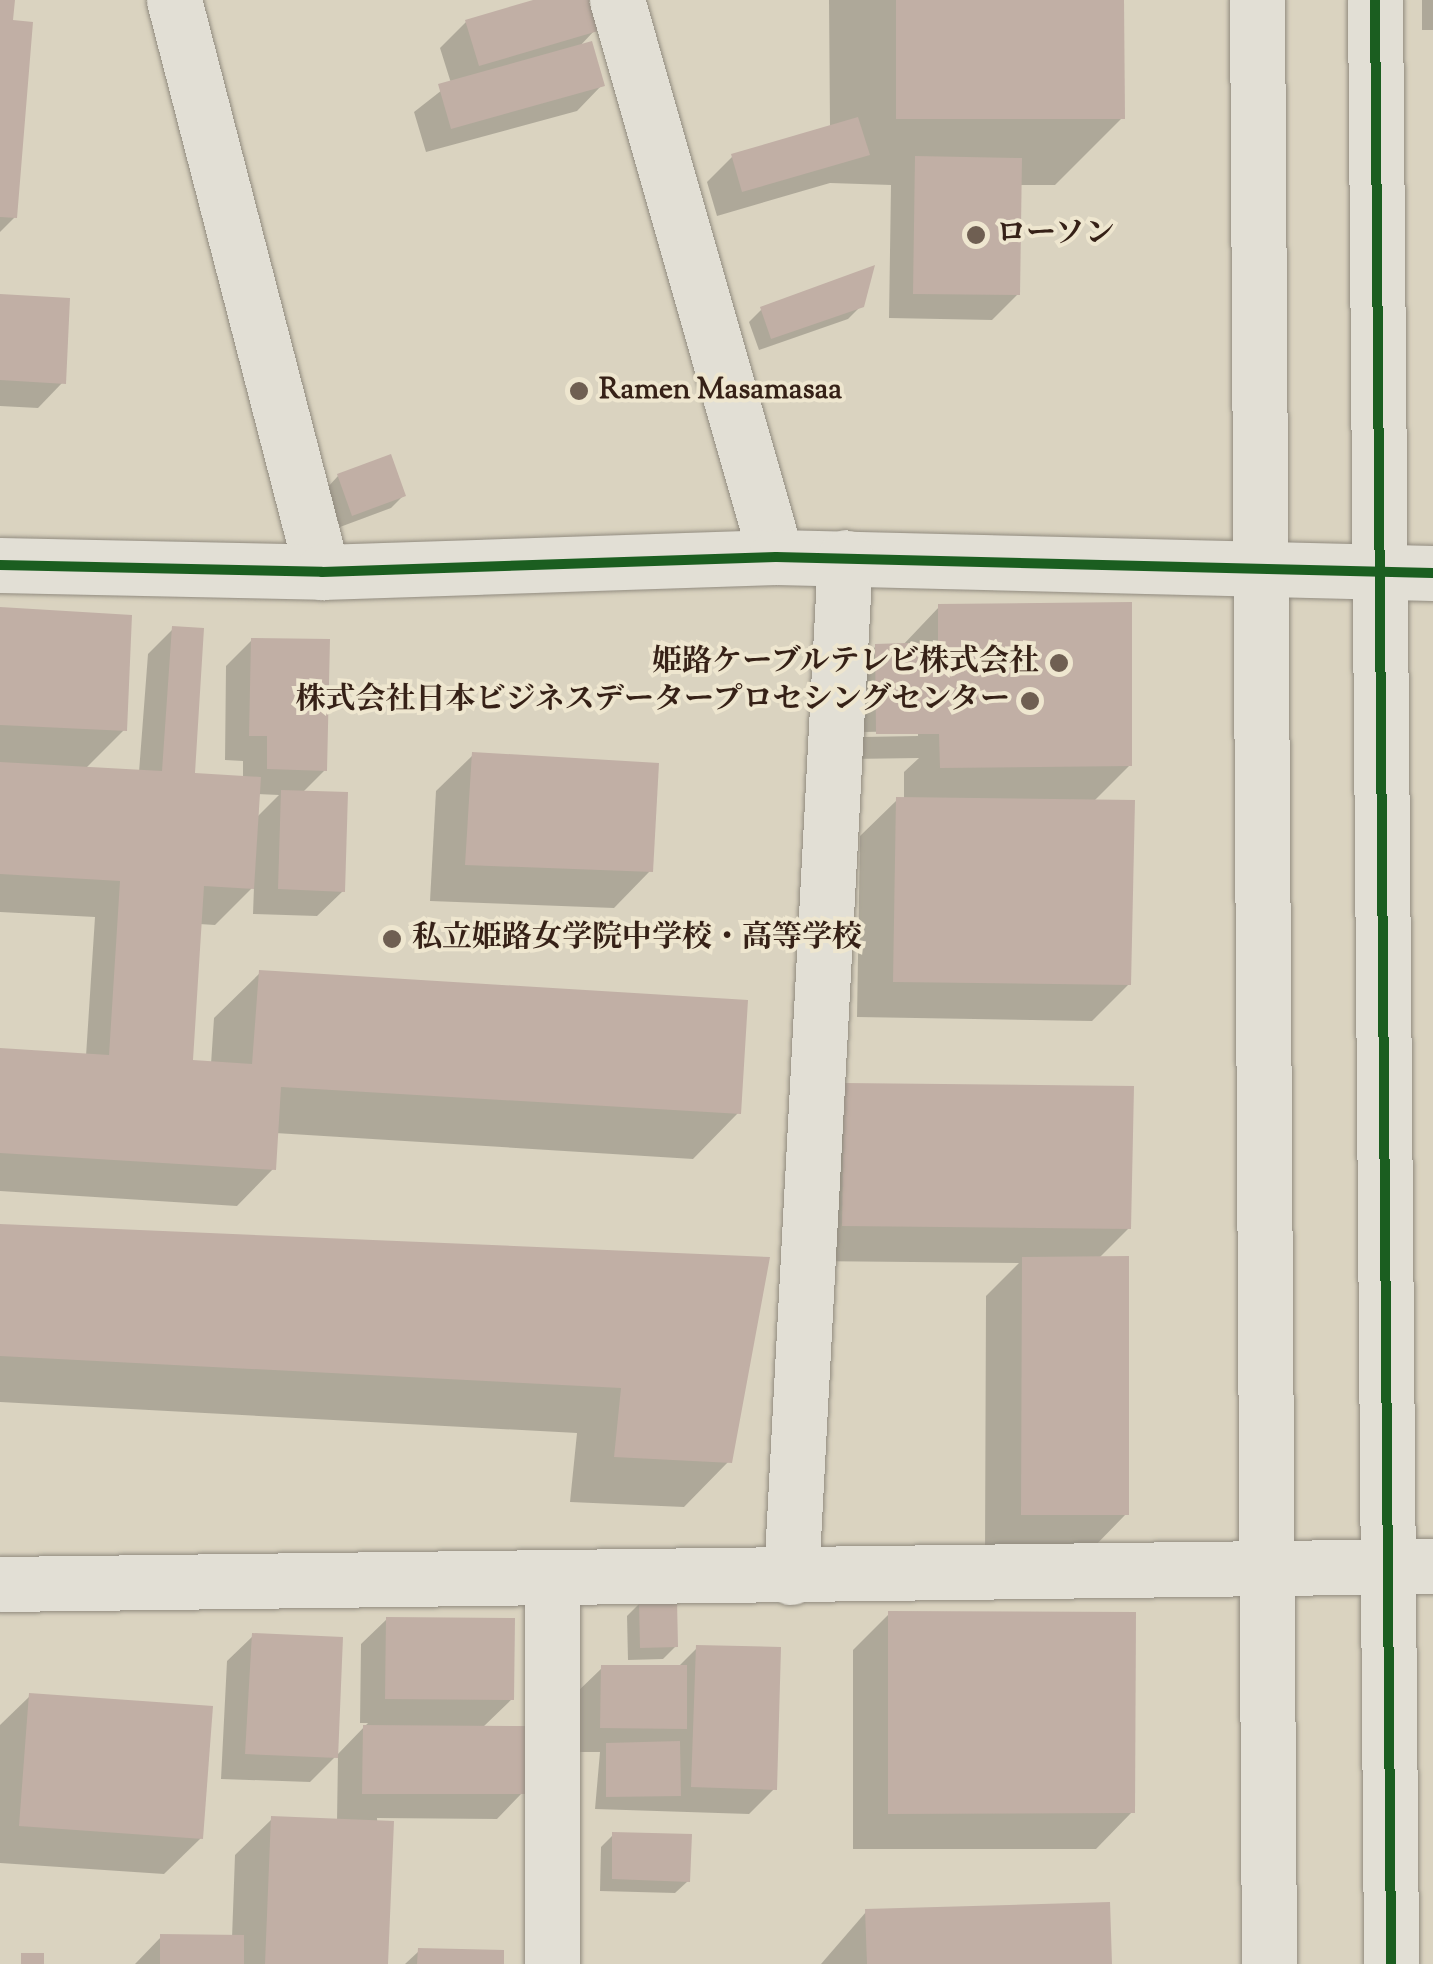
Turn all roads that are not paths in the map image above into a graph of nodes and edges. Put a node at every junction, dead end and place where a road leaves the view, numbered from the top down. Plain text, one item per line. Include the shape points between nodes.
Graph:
1 (174, 0) edge
2 (617, 0) edge
3 (1257, 0) edge
4 (1375, 0) edge
5 (776, 557) junction
6 (845, 558) junction
7 (0, 565) edge
8 (1376, 570) junction
9 (1261, 571) junction
10 (322, 572) junction
11 (1433, 573) edge
12 (1409, 1565) edge
13 (1267, 1568) junction
14 (791, 1578) junction
15 (552, 1581) junction
16 (0, 1584) edge
17 (552, 1964) edge
18 (1269, 1964) edge
19 (1391, 1964) edge

1 - 10 street
2 - 5 street
3 - 9 street
4 - 8 street
5 - 6 street
5 - 10 street
6 - 9 street via 1126,561
6 - 14 street
7 - 10 street
8 - 9 street
8 - 11 street
8 - 12 street
9 - 13 street
12 - 13 street
12 - 19 street
13 - 14 street
13 - 18 street
14 - 15 street
15 - 16 street
15 - 17 street

